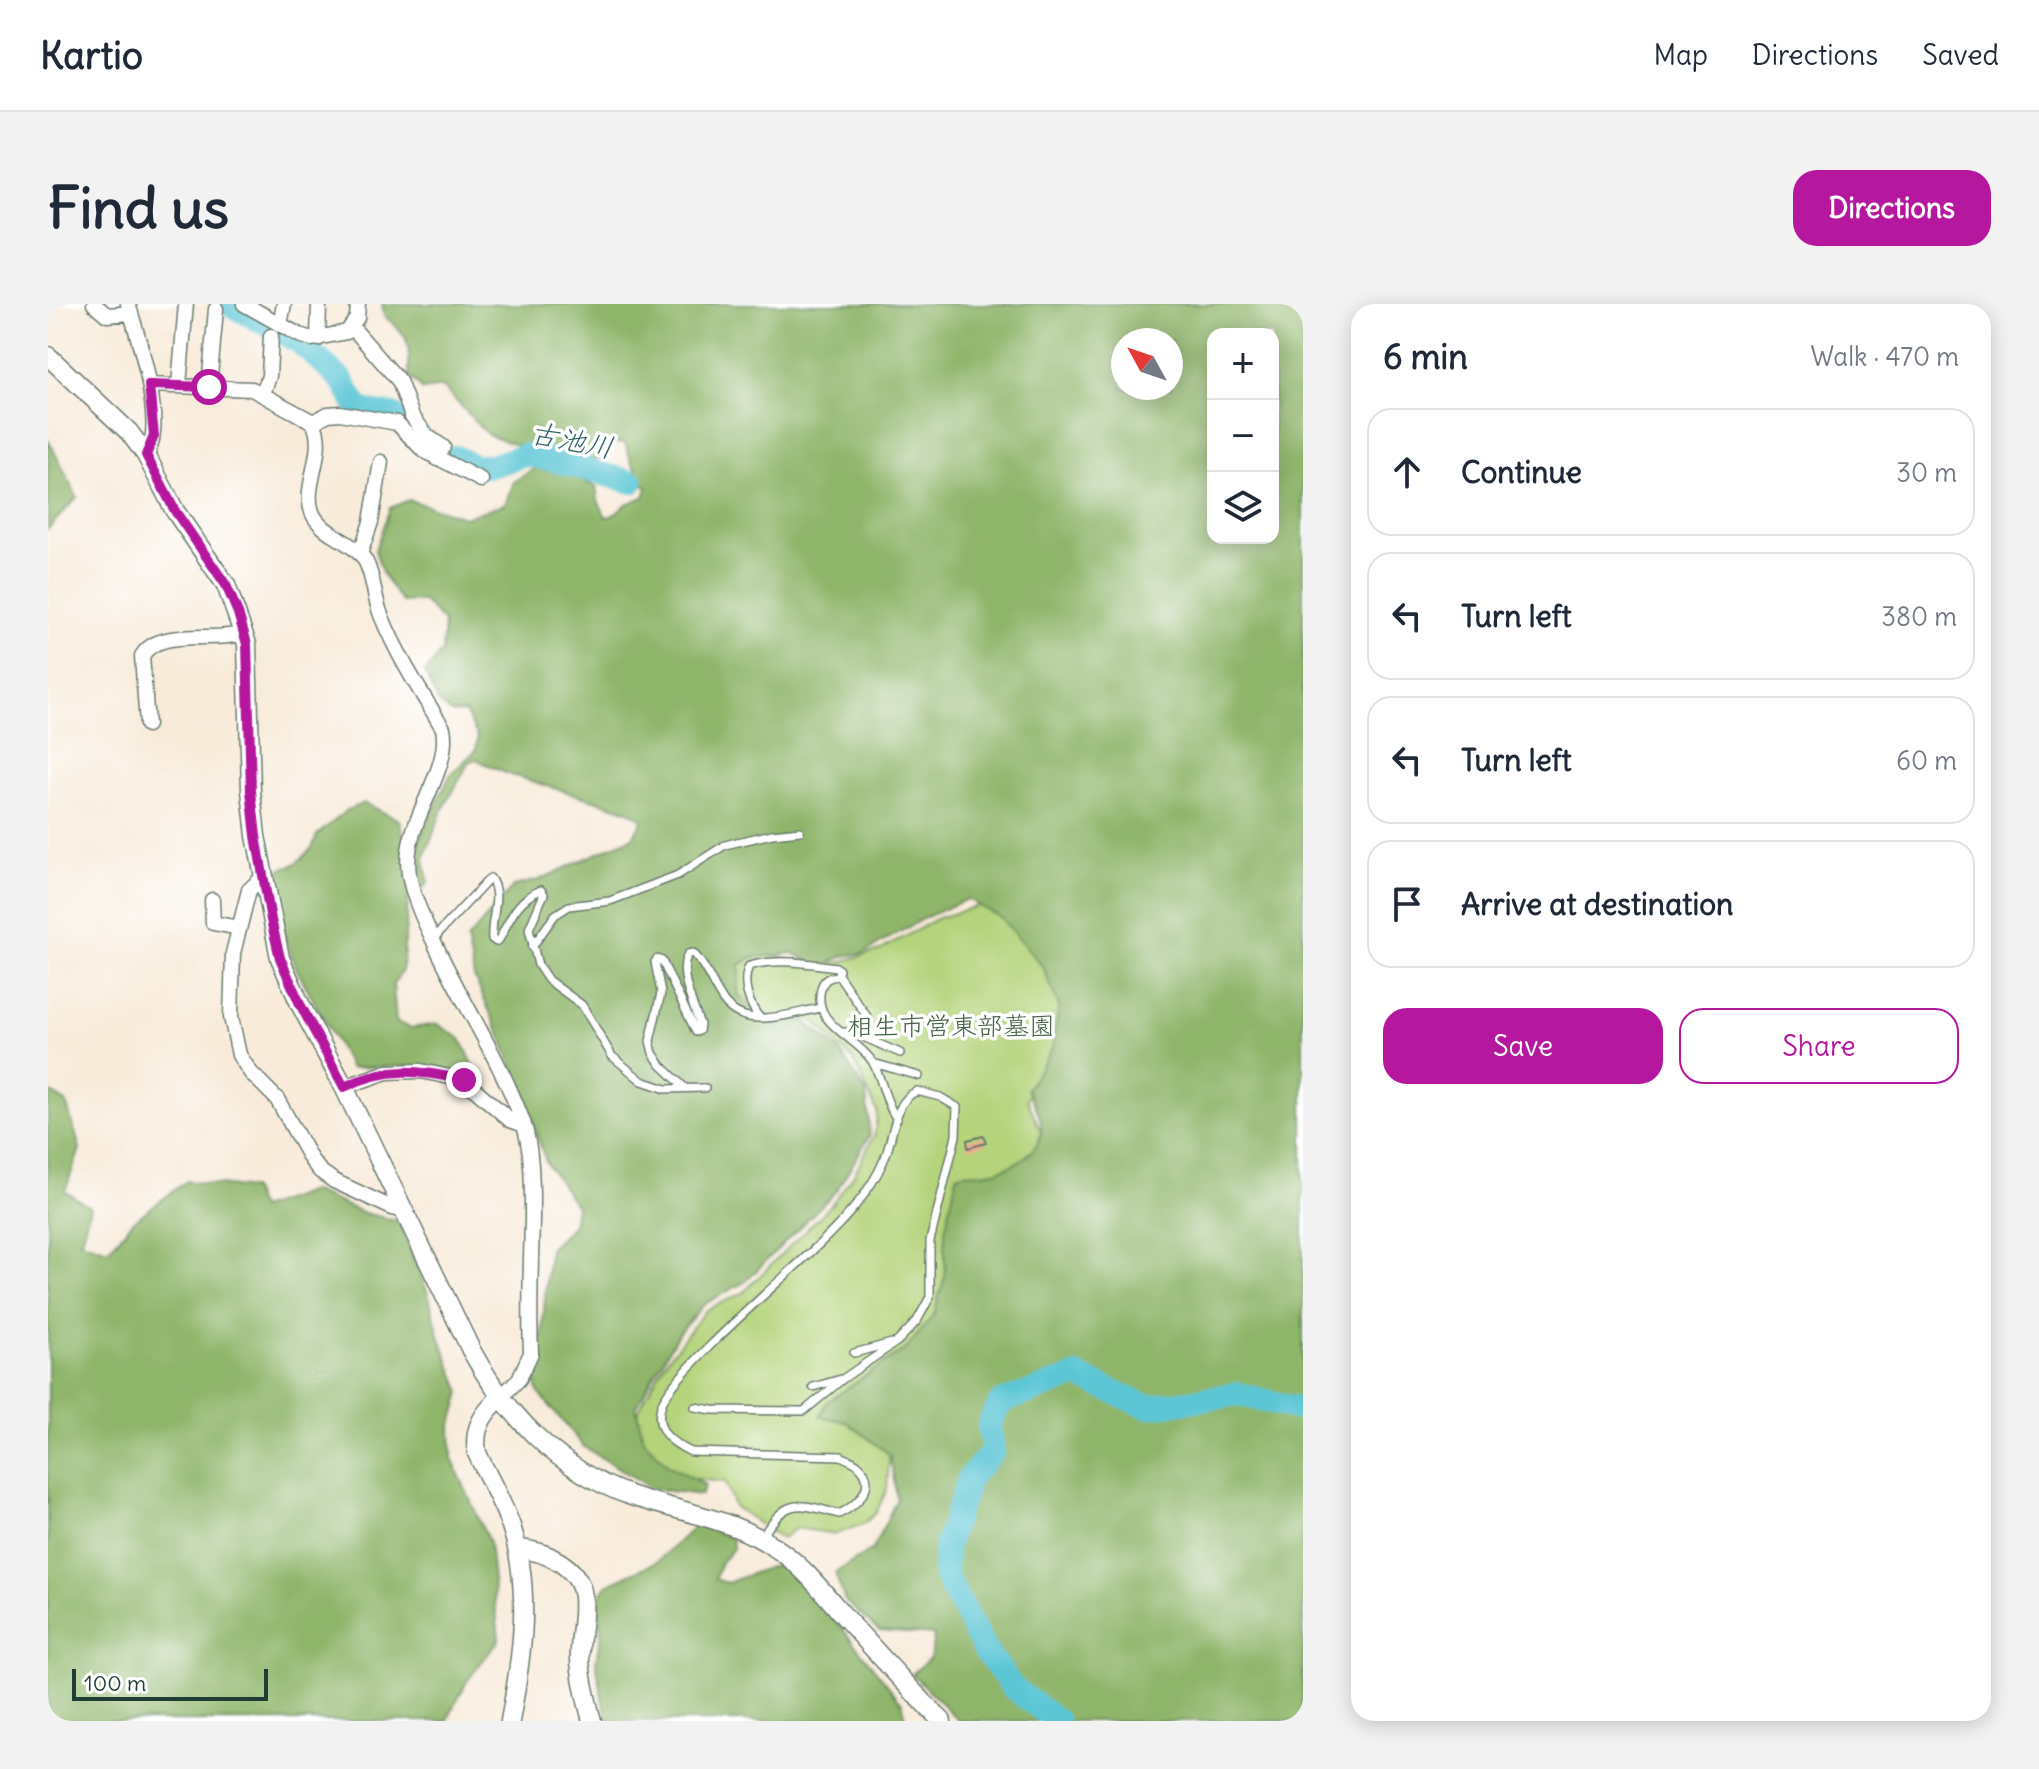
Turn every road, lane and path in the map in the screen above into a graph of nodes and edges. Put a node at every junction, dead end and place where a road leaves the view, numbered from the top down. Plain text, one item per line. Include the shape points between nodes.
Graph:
1 (94, 304) edge
2 (186, 304) edge
3 (284, 304) edge
4 (319, 304) edge
5 (358, 304) edge
6 (252, 306) edge
7 (130, 308) edge
8 (216, 309) dead end
9 (352, 327) junction
10 (276, 331) junction
11 (318, 339) junction
12 (48, 356) edge
13 (149, 385) junction
14 (179, 385) junction
15 (209, 387) junction
16 (263, 394) junction
17 (313, 422) junction
18 (146, 455) junction
19 (437, 459) junction
20 (381, 462) dead end
21 (481, 480) dead end
22 (360, 554) junction
23 (244, 633) junction
24 (147, 725) dead end
25 (800, 831) dead end
26 (263, 877) junction
27 (212, 900) dead end
28 (239, 928) junction
29 (433, 940) junction
30 (532, 947) junction
31 (837, 976) junction
32 (821, 1008) junction
33 (760, 1018) junction
34 (868, 1018) dead end
35 (842, 1032) junction
36 (900, 1053) dead end
37 (873, 1063) junction
38 (919, 1076) dead end
39 (344, 1087) junction
40 (685, 1088) junction
41 (705, 1088) dead end
42 (897, 1119) junction
43 (524, 1125) junction
44 (404, 1210) junction
45 (898, 1341) junction
46 (854, 1353) dead end
47 (682, 1362) dead end
48 (688, 1369) junction
49 (844, 1378) junction
50 (813, 1387) dead end
51 (501, 1397) junction
52 (695, 1407) dead end
53 (761, 1538) junction
54 (517, 1549) junction
55 (510, 1721) edge
56 (592, 1721) edge
57 (942, 1721) edge

1 - 7 street via 107,315
2 - 14 street
3 - 10 street
4 - 11 street
5 - 9 street
6 - 10 street
7 - 13 street
8 - 15 street
9 - 11 street
9 - 19 street via 399,381 412,416 427,436 443,447
10 - 11 street
10 - 16 street
12 - 18 street via 103,405
13 - 14 street
13 - 18 street via 154,436
14 - 15 street
15 - 16 street
16 - 17 street
17 - 19 street via 340,413 397,423
17 - 22 street via 319,437 313,514
18 - 23 street via 175,511 226,585
19 - 21 street
20 - 22 street
22 - 29 street via 393,646 443,728 441,760 410,842 409,872
23 - 24 street via 153,643 142,656
23 - 26 street via 251,791
25 - 30 lane via 725,845 678,875 610,901 569,906 555,915
26 - 28 street via 249,890
26 - 39 street via 280,958
27 - 28 street via 213,923
28 - 44 street via 231,1017 239,1055 277,1099 320,1171
29 - 30 lane via 490,878 496,892 491,929 496,942 519,904 541,890 544,894 529,929
29 - 43 street
30 - 40 lane via 548,980 582,1005 612,1056 642,1081 666,1089
31 - 32 lane via 821,985
31 - 33 lane via 836,967 804,962 749,966 751,1008
31 - 34 lane
32 - 33 lane
32 - 35 lane
33 - 40 lane via 732,1010 698,958 688,954 685,970 700,1025 696,1032 657,959 661,993 650,1041 661,1065
35 - 36 lane
35 - 37 lane
37 - 38 lane
37 - 42 lane
39 - 43 street via 387,1072 421,1071 464,1080 510,1120
39 - 44 street
40 - 41 lane
42 - 45 lane via 908,1095 917,1091 957,1107 956,1136 930,1241 930,1297
42 - 48 lane via 885,1158 858,1204
43 - 51 street via 531,1189 531,1353 519,1379
44 - 51 street via 471,1350
45 - 46 lane
45 - 49 lane
47 - 48 lane
48 - 53 lane via 661,1406 660,1423 672,1443 691,1452 841,1456 859,1465 865,1476 865,1493 855,1506 839,1514 789,1506 774,1517
49 - 50 lane
49 - 52 lane via 804,1411
51 - 53 street via 559,1456 598,1481
51 - 54 street via 479,1422 475,1442
53 - 57 street via 803,1570
54 - 55 street via 524,1613
54 - 56 street via 533,1549 558,1560 581,1587 581,1670

